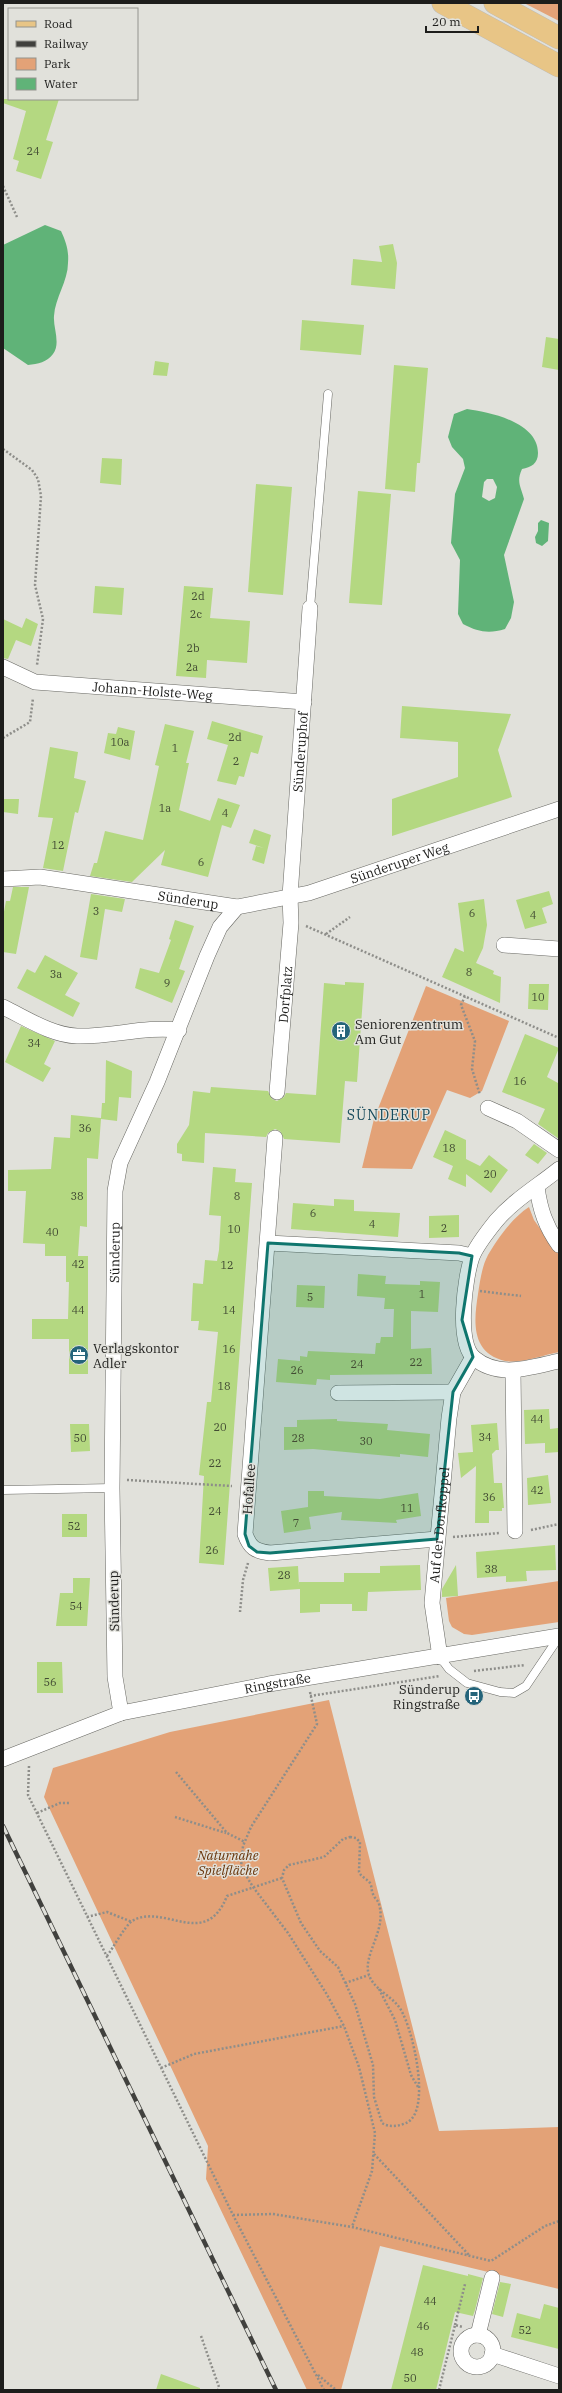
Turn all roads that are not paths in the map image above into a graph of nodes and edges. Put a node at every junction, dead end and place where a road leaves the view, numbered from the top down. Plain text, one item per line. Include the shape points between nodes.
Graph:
1 (443, 3) edge
2 (495, 3) edge
3 (559, 38) edge
4 (559, 66) edge
5 (328, 394) dead end
6 (310, 608) joint
7 (3, 667) edge
8 (304, 702) junction
9 (559, 809) edge
10 (3, 879) edge
11 (290, 896) junction
12 (237, 906) junction
13 (504, 944) dead end
14 (559, 949) edge
15 (3, 1007) edge
16 (179, 1030) junction
17 (277, 1092) dead end
18 (488, 1108) road end
19 (275, 1138) dead end
20 (559, 1150) edge
21 (559, 1169) edge
22 (537, 1187) junction
23 (268, 1243) junction
24 (559, 1245) edge
25 (472, 1256) junction
26 (473, 1357) junction
27 (559, 1361) edge
28 (513, 1371) junction
29 (338, 1392) dead end
30 (453, 1392) junction
31 (112, 1488) junction
32 (3, 1490) edge
33 (515, 1531) dead end
34 (436, 1539) junction
35 (559, 1636) edge
36 (440, 1657) junction
37 (121, 1713) junction
38 (3, 1759) edge
39 (492, 2278) dead end
40 (479, 2333) junction
41 (492, 2354) junction
42 (559, 2376) edge

1 - 4 main road
2 - 3 main road
5 - 6 lane
6 - 8 street, Sünderuphof
7 - 8 street, Johann-Holste-Weg via 35,682
8 - 11 street, Sünderuphof
9 - 11 street, Sünderuper Weg via 331,886
10 - 12 street, Sünderup via 40,877
11 - 12 street, Sünderuper Weg
11 - 17 street, Dorfplatz via 291,923
12 - 16 street, Sünderup via 220,927
13 - 14 street
15 - 16 street via 52,1031 76,1036 156,1028
16 - 31 street, Sünderup via 120,1162 114,1191
18 - 20 street via 517,1121
19 - 23 street, Hofallee
21 - 22 street
22 - 24 street via 546,1228
22 - 25 street via 515,1202 496,1222
23 - 25 street via 459,1253
23 - 34 street, Hofallee via 245,1534 249,1546 270,1554
25 - 26 street via 462,1320
26 - 28 street via 492,1367
26 - 30 street, Auf der Dorfkoppel
27 - 28 street
28 - 33 street
29 - 30 street
30 - 34 street, Auf der Dorfkoppel
31 - 32 lane
31 - 37 street, Sünderup via 115,1678
34 - 36 street, Auf der Dorfkoppel via 432,1603
35 - 36 street, Ringstraße
35 - 36 lane via 526,1686 514,1693 468,1683 454,1674
36 - 37 street, Ringstraße via 269,1684
37 - 38 street, Ringstraße
39 - 40 street
40 - 41 street via 491,2344
40 - 41 street via 469,2337 462,2344 464,2359 472,2366 482,2366
41 - 42 street

